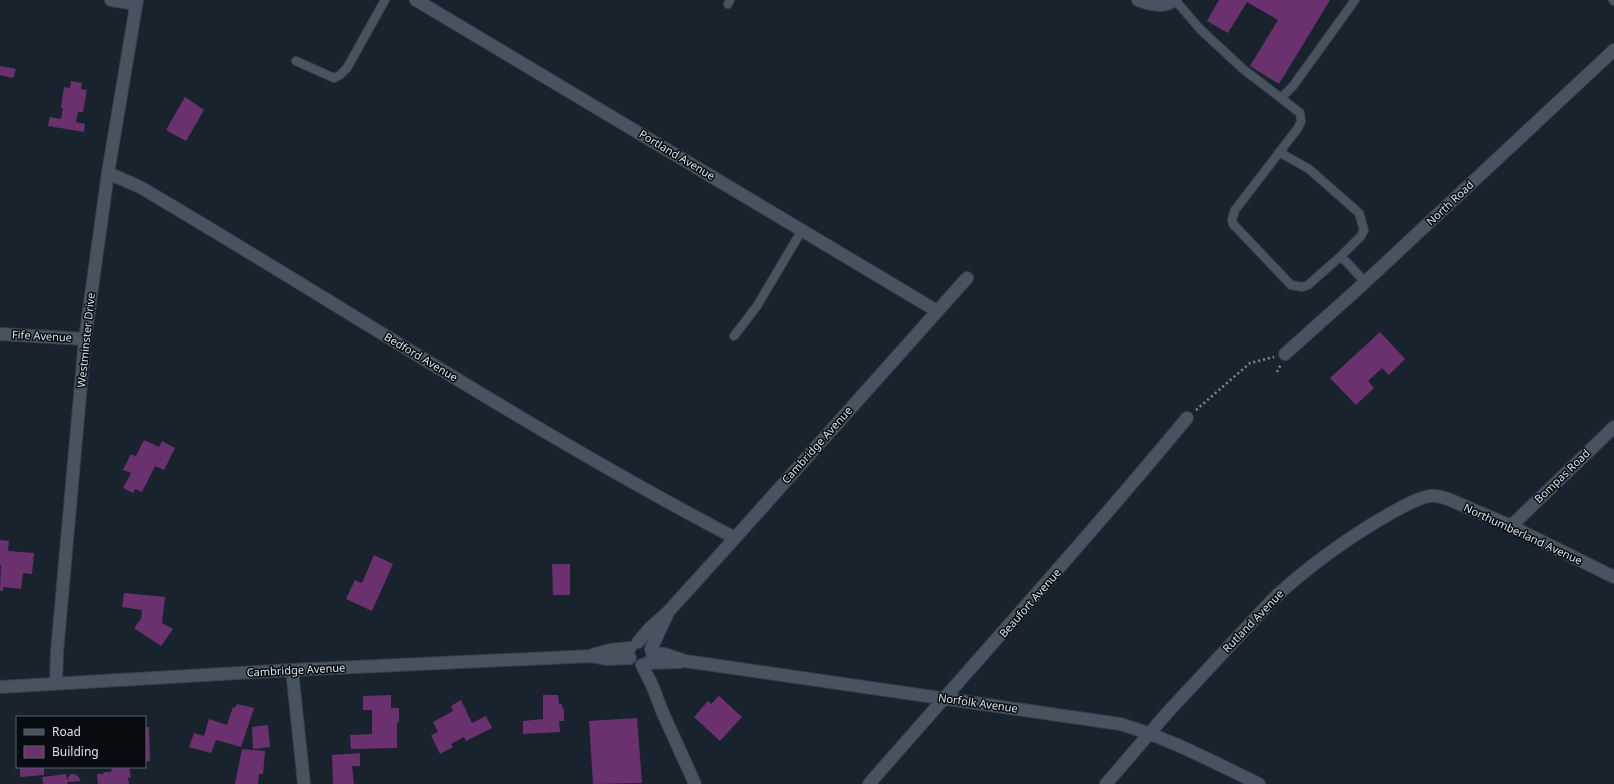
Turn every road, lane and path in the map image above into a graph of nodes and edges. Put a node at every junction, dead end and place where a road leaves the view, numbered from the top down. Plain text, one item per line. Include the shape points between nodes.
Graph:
1 (112, 0) edge
2 (385, 0) edge
3 (416, 0) edge
4 (1138, 0) edge
5 (1175, 0) edge
6 (1355, 0) edge
7 (137, 2) edge
8 (1614, 50) edge
9 (296, 61) dead end
10 (1281, 98) junction
11 (1279, 152) junction
12 (108, 173) junction
13 (802, 230) junction
14 (1341, 256) junction
15 (967, 278) dead end
16 (1364, 282) junction
17 (937, 311) junction
18 (0, 334) edge
19 (734, 336) dead end
20 (85, 339) junction
21 (1285, 354) joint
22 (1187, 418) joint
23 (1614, 427) edge
24 (1430, 496) joint
25 (1511, 526) junction
26 (735, 538) junction
27 (1614, 577) edge
28 (640, 655) junction
29 (292, 670) junction
30 (56, 684) junction
31 (0, 687) edge
32 (944, 698) junction
33 (1149, 733) junction
34 (304, 784) edge
35 (695, 784) edge
36 (869, 784) edge
37 (1106, 784) edge
38 (1259, 784) edge

1 - 7 street
2 - 9 lane via 347,68 340,75 334,78
3 - 13 street, Portland Avenue
4 - 5 street via 1160,6
5 - 10 lane via 1200,29 1243,69
6 - 10 lane via 1293,86
7 - 12 street, Westminster Drive
8 - 16 street, North Road
10 - 11 lane via 1300,113 1301,121
11 - 14 lane via 1309,169 1359,213 1364,230
11 - 14 lane via 1234,210 1233,224 1285,280 1296,287 1308,285
12 - 20 street, Westminster Drive
12 - 26 street, Bedford Avenue via 145,190 469,386 667,502
13 - 17 street, Portland Avenue
13 - 19 lane via 756,306
14 - 16 lane
15 - 17 street, Cambridge Avenue
16 - 21 street, North Road
17 - 26 street, Cambridge Avenue
18 - 20 street, Fife Avenue
20 - 30 street, Westminster Drive
21 - 22 path via 1250,363
22 - 32 street, Beaufort Avenue via 1116,503
23 - 25 street, Bompas Road
24 - 25 street, Northumberland Avenue via 1448,499
24 - 33 street, Rutland Avenue via 1405,505 1362,530 1293,580 1258,613
25 - 27 street, Northumberland Avenue
26 - 28 street, Cambridge Avenue via 668,612 650,628
28 - 29 street, Cambridge Avenue via 608,659 591,656
28 - 32 street, Norfolk Avenue via 664,654 685,660
28 - 35 street
29 - 30 street, Cambridge Avenue
29 - 34 street
30 - 31 street, Cambridge Avenue
32 - 33 street, Norfolk Avenue via 1101,721
32 - 36 street, Beaufort Avenue
33 - 37 street, Rutland Avenue
33 - 38 street, Norfolk Avenue

